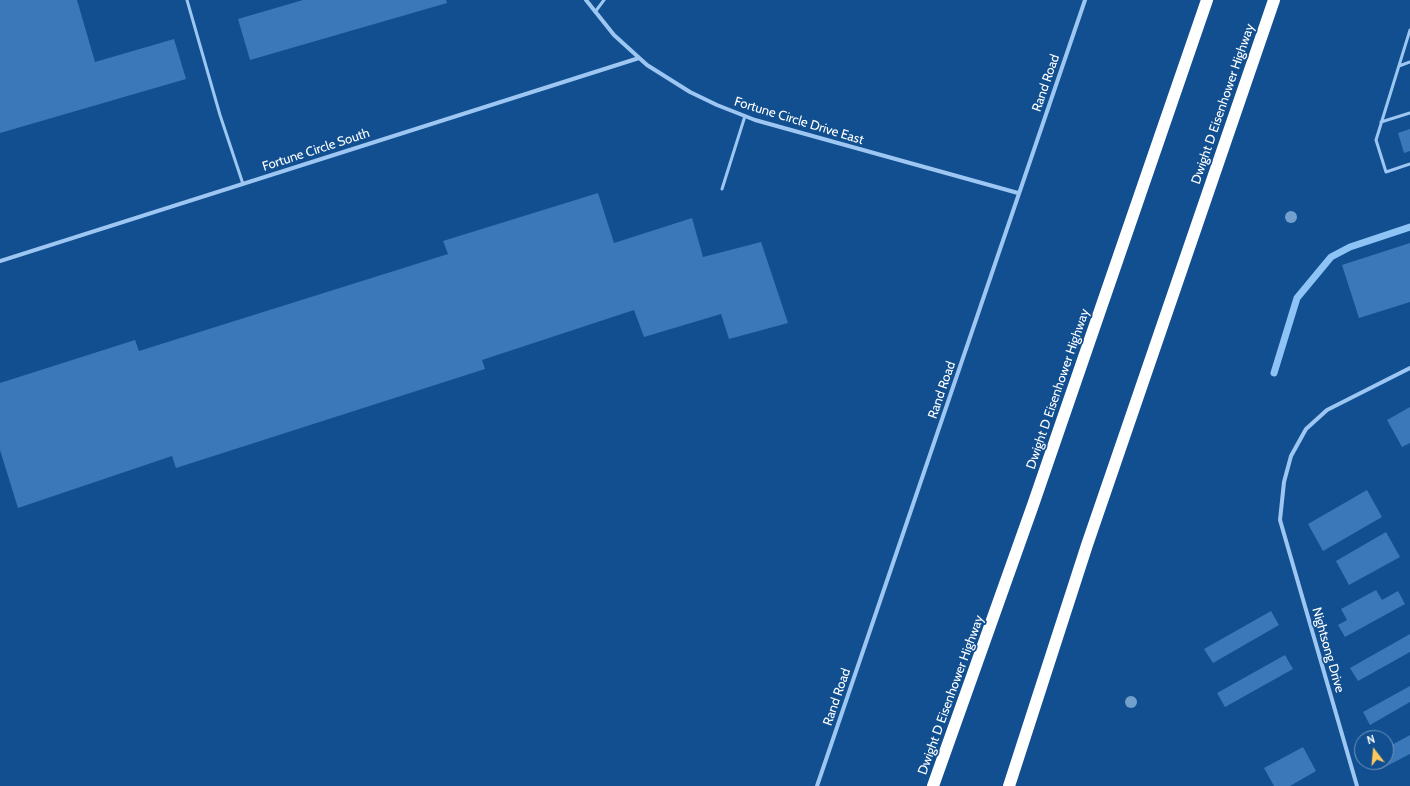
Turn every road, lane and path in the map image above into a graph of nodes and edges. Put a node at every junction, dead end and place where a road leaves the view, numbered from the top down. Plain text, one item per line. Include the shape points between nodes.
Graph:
1 (187, 0) edge
2 (586, 0) edge
3 (604, 0) edge
4 (1085, 0) edge
5 (1207, 0) edge
6 (1274, 0) edge
7 (595, 12) junction
8 (1410, 30) edge
9 (639, 58) junction
10 (1410, 62) edge
11 (1399, 66) junction
12 (1410, 113) edge
13 (745, 116) junction
14 (1381, 122) junction
15 (1410, 164) edge
16 (243, 184) junction
17 (722, 189) dead end
18 (1018, 193) junction
19 (0, 261) edge
20 (1410, 368) edge
21 (817, 786) edge
22 (933, 786) edge
23 (1009, 786) edge
24 (1357, 786) edge

1 - 16 lane
2 - 7 street, Fortune Circle Drive East
3 - 7 lane
4 - 18 street, Rand Road
5 - 22 highway, Dwight D Eisenhower Highway
6 - 23 highway, Dwight D Eisenhower Highway via 1087,545
7 - 9 street, Fortune Circle Drive East via 614,35
8 - 11 lane
9 - 13 street, Fortune Circle Drive East via 690,92
9 - 16 street, Fortune Circle South
10 - 11 lane
11 - 14 lane
12 - 14 lane
13 - 17 lane
13 - 18 street, Fortune Circle Drive East
14 - 15 lane via 1376,140 1386,172
16 - 19 street, Fortune Circle South
18 - 21 street, Rand Road
20 - 24 street, Nightsong Drive via 1327,410 1306,429 1291,456 1284,482 1280,520

